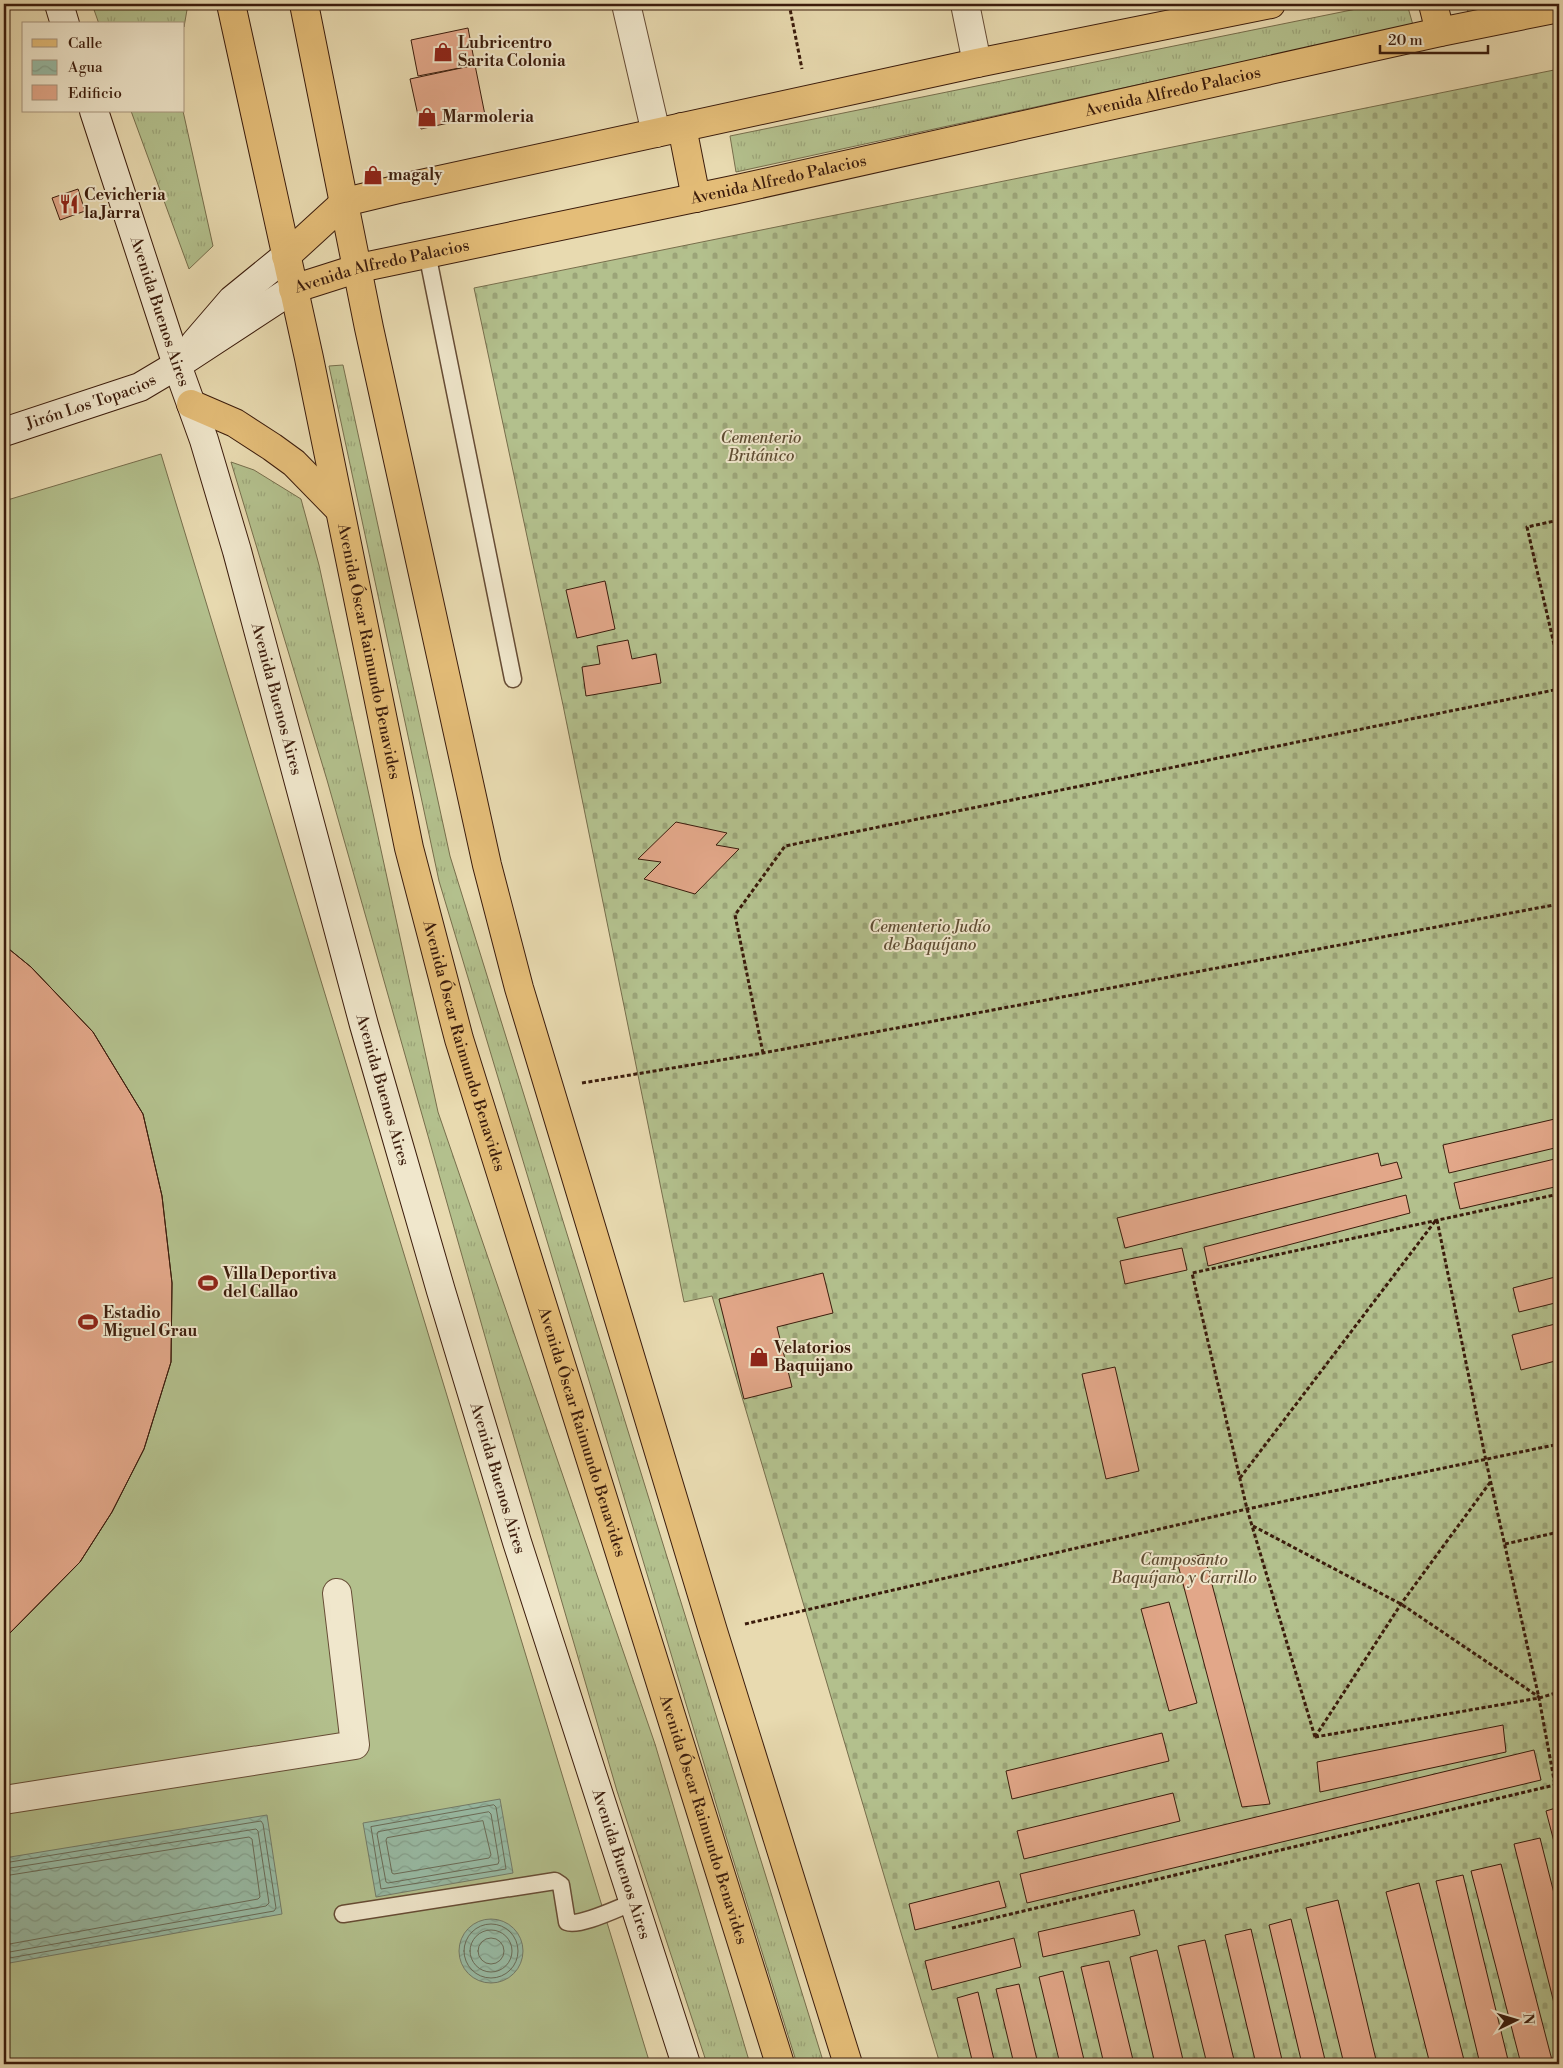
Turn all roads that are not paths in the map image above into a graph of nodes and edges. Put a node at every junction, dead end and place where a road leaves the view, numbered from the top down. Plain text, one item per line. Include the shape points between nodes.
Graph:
1 (59, 4) edge
2 (231, 4) edge
3 (304, 4) edge
4 (626, 4) edge
5 (965, 4) edge
6 (1271, 4) edge
7 (1433, 4) edge
8 (1559, 8) edge
9 (64, 22) edge
10 (1440, 32) junction
11 (977, 63) junction
12 (94, 112) edge
13 (669, 130) junction
14 (696, 198) junction
15 (345, 202) junction
16 (427, 254) junction
17 (286, 256) junction
18 (358, 268) junction
19 (293, 289) junction
20 (177, 365) junction
21 (191, 404) junction
22 (4, 432) edge
23 (340, 509) junction
24 (512, 679) dead end
25 (337, 1593) dead end
26 (4, 1800) edge
27 (634, 1902) junction
28 (343, 1914) dead end
29 (686, 2064) edge
30 (780, 2064) edge
31 (848, 2064) edge

1 - 9 street
2 - 17 main road, Avenida Óscar Raimundo Benavides
3 - 15 main road
4 - 13 street
5 - 11 street
6 - 11 main road
7 - 10 main road
8 - 10 main road, Avenida Alfredo Palacios
10 - 14 main road, Avenida Alfredo Palacios
11 - 13 main road
12 - 20 street, Avenida Buenos Aires
13 - 14 main road
13 - 15 main road
14 - 16 main road, Avenida Alfredo Palacios
15 - 17 main road
15 - 18 main road
16 - 18 main road, Avenida Alfredo Palacios
16 - 24 lane
17 - 19 main road, Avenida Óscar Raimundo Benavides
17 - 20 street via 232,300
18 - 19 main road, Avenida Alfredo Palacios
18 - 31 main road via 487,865 519,988
19 - 20 street, Avenida Alfredo Palacios
19 - 23 main road, Avenida Óscar Raimundo Benavides
20 - 21 street, Avenida Buenos Aires
20 - 22 street, Jirón Los Topacios via 140,386
21 - 23 main road via 235,423 272,447 294,463
21 - 27 street, Avenida Buenos Aires via 237,551 361,1016 441,1291 517,1542
23 - 30 main road, Avenida Óscar Raimundo Benavides via 409,848 459,1039
25 - 26 street via 355,1745
27 - 28 lane via 572,1924 567,1922 560,1885 555,1882
27 - 29 street, Avenida Buenos Aires

